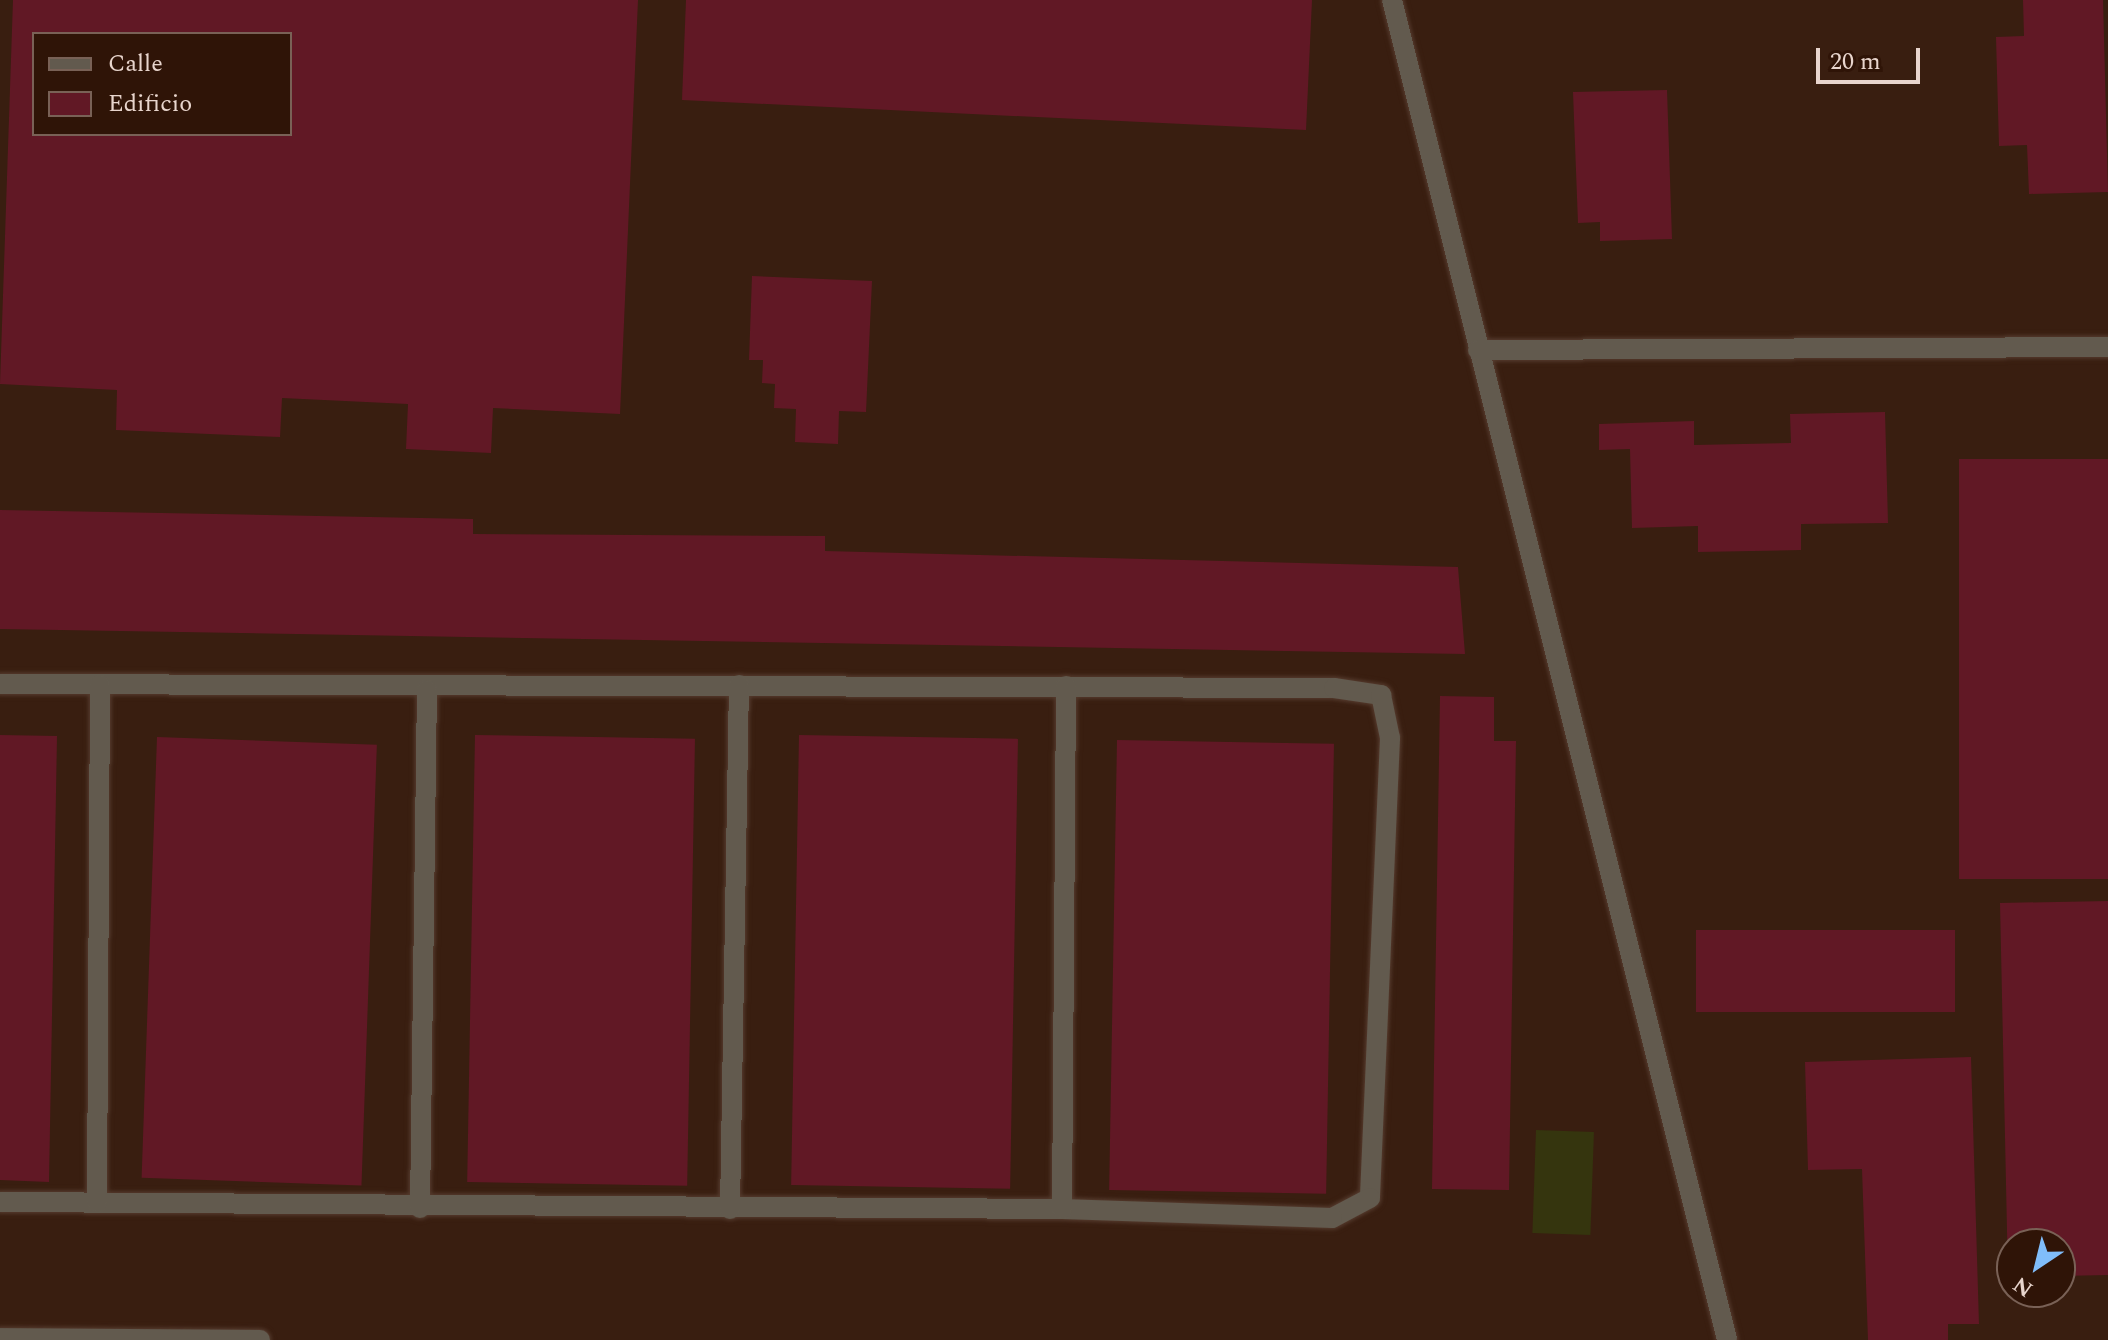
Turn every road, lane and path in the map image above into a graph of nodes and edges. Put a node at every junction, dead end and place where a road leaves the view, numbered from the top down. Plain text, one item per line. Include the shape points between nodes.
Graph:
1 (1392, 0) edge
2 (2108, 347) edge
3 (1478, 350) junction
4 (0, 684) edge
5 (100, 685) junction
6 (739, 685) junction
7 (1066, 686) junction
8 (427, 690) junction
9 (0, 1202) edge
10 (97, 1202) junction
11 (420, 1208) junction
12 (730, 1209) junction
13 (1062, 1209) junction
14 (0, 1338) edge
15 (260, 1340) edge
16 (1727, 1340) edge

1 - 3 street
2 - 3 street
3 - 16 street
4 - 5 street
5 - 8 street
5 - 10 street
6 - 7 street
6 - 8 street
6 - 12 street
7 - 13 street
7 - 13 street via 1334,688 1381,695 1390,738 1370,1198 1332,1218
8 - 11 street
9 - 10 street
10 - 11 street
11 - 12 street
12 - 13 street
14 - 15 street

